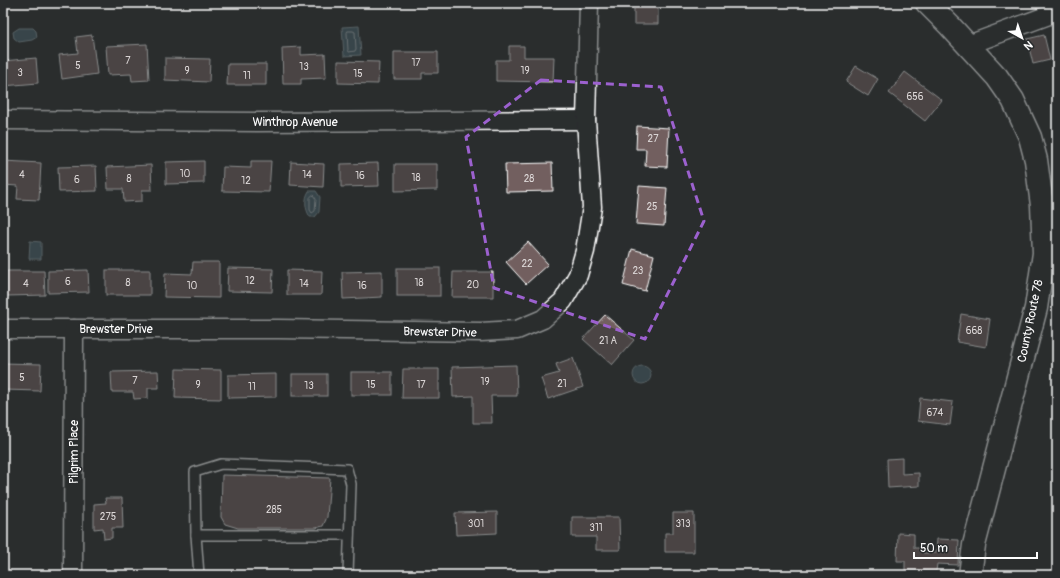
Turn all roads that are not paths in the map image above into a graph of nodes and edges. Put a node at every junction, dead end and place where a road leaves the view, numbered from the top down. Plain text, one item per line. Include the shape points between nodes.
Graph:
1 (589, 3) edge
2 (927, 3) edge
3 (1057, 12) edge
4 (968, 45) junction
5 (3, 120) edge
6 (586, 120) junction
7 (3, 329) edge
8 (74, 329) junction
9 (196, 535) junction
10 (349, 535) junction
11 (73, 575) edge
12 (199, 575) edge
13 (348, 575) edge
14 (970, 575) edge

1 - 6 street, Brewster Drive
2 - 4 street, County Route 78
3 - 4 street
4 - 14 street, County Route 78 via 1013,100 1030,137 1042,205 1044,253 1036,308 974,545
5 - 6 street, Winthrop Avenue
6 - 8 street, Brewster Drive via 592,207 585,251 578,274 563,301 544,319 517,330 481,332
7 - 8 street, Brewster Drive
8 - 11 street, Pilgrim Place
9 - 10 lane
9 - 10 lane via 195,472 221,464 347,470 351,484
9 - 12 lane
10 - 13 lane

